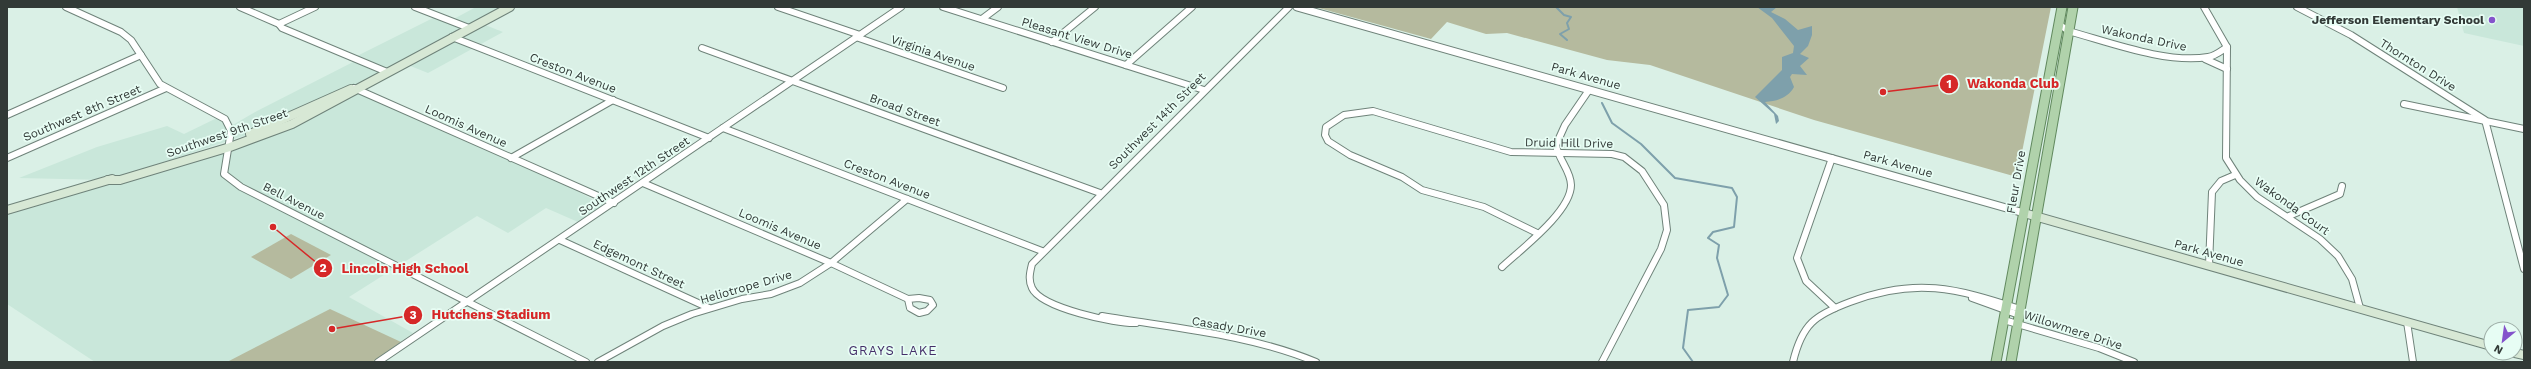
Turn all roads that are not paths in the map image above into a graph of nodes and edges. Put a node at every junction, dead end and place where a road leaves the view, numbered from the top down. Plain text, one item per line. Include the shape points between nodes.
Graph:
1 (66, 7) edge
2 (240, 7) edge
3 (315, 7) edge
4 (415, 7) edge
5 (510, 7) edge
6 (778, 7) edge
7 (901, 7) edge
8 (943, 7) edge
9 (998, 7) edge
10 (1095, 7) edge
11 (1192, 7) edge
12 (1289, 7) edge
13 (1297, 7) edge
14 (2062, 7) edge
15 (2073, 7) edge
16 (2204, 7) edge
17 (2297, 7) edge
18 (982, 19) junction
19 (279, 24) junction
20 (2059, 24) junction
21 (468, 28) junction
22 (2068, 31) junction
23 (858, 36) junction
24 (452, 37) junction
25 (1052, 42) junction
26 (2227, 47) junction
27 (702, 48) dead end
28 (141, 55) junction
29 (2200, 58) junction
30 (1126, 65) junction
31 (2227, 69) junction
32 (387, 72) junction
33 (792, 81) junction
34 (166, 88) junction
35 (1003, 88) dead end
36 (356, 89) junction
37 (1204, 90) junction
38 (1589, 90) junction
39 (613, 100) junction
40 (2404, 104) dead end
41 (7, 115) edge
42 (2485, 120) junction
43 (724, 128) junction
44 (2524, 129) edge
45 (709, 138) junction
46 (230, 144) junction
47 (1558, 154) junction
48 (7, 158) edge
49 (511, 158) junction
50 (1832, 158) junction
51 (2235, 175) junction
52 (642, 183) junction
53 (2342, 186) dead end
54 (1100, 193) junction
55 (908, 199) junction
56 (614, 203) junction
57 (7, 210) edge
58 (2024, 212) junction
59 (2037, 216) junction
60 (2289, 216) junction
61 (1537, 233) junction
62 (560, 240) junction
63 (1042, 251) junction
64 (831, 263) junction
65 (2209, 265) junction
66 (1502, 267) dead end
67 (2524, 269) edge
68 (908, 299) dead end
69 (468, 302) junction
70 (709, 308) junction
71 (1835, 308) junction
72 (2360, 308) junction
73 (2005, 312) junction
74 (2019, 316) junction
75 (2407, 322) junction
76 (2483, 344) edge
77 (378, 362) edge
78 (585, 362) edge
79 (598, 362) edge
80 (1316, 362) edge
81 (1602, 362) edge
82 (1793, 362) edge
83 (1996, 362) edge
84 (2011, 362) edge
85 (2134, 362) edge
86 (2413, 362) edge

1 - 28 street, Bell Avenue via 121,32
2 - 19 street
3 - 19 street
4 - 21 street
5 - 21 main road, Southwest 9th Street
6 - 23 street, Virginia Avenue
7 - 23 street, Southwest 12th Street
8 - 18 street, Pleasant View Drive
9 - 18 street
10 - 25 street
11 - 30 street
12 - 37 street, Southwest 14th Street
13 - 38 street, Park Avenue
14 - 20 main road, Fleur Drive
15 - 22 main road
16 - 26 street
17 - 42 street, Thornton Drive via 2351,35
18 - 25 street, Pleasant View Drive
19 - 32 street via 282,28
20 - 22 street, Wakonda Drive
20 - 58 main road, Fleur Drive
21 - 24 main road, Southwest 9th Street
22 - 29 street, Wakonda Drive via 2168,55
22 - 59 main road
23 - 33 street, Southwest 12th Street
23 - 35 street, Virginia Avenue
24 - 32 main road, Southwest 9th Street
24 - 39 street, Creston Avenue
25 - 30 street, Pleasant View Drive
26 - 29 street, Wakonda Drive via 2217,54
26 - 31 street, Wakonda Court
27 - 33 street, Broad Street
28 - 34 street, Bell Avenue
28 - 41 street
29 - 31 street via 2214,61
30 - 37 street, Pleasant View Drive
31 - 51 street, Wakonda Court via 2226,158
32 - 36 main road, Southwest 9th Street
33 - 43 street, Southwest 12th Street
33 - 54 street, Broad Street
34 - 46 street, Bell Avenue via 225,119 231,128
34 - 48 street, Southwest 8th Street
36 - 46 main road, Southwest 9th Street via 292,124
36 - 49 street, Loomis Avenue
37 - 54 street, Southwest 14th Street
38 - 47 street via 1558,137
38 - 50 street, Park Avenue
39 - 45 street, Creston Avenue
39 - 49 street
40 - 42 street
42 - 44 street
42 - 67 street
43 - 45 street, Southwest 12th Street
43 - 55 street, Creston Avenue
45 - 52 street, Southwest 12th Street
46 - 57 main road, Southwest 9th Street via 120,180 108,180
46 - 69 street, Bell Avenue via 224,174 241,187
47 - 61 street via 1570,176 1570,192 1563,208
47 - 61 street, Druid Hill Drive via 1511,152 1380,112 1353,112 1326,127 1325,135 1331,144 1350,155 1402,177 1422,190 1484,207
47 - 81 street, Druid Hill Drive via 1612,154 1633,160 1662,197 1668,214 1665,241
49 - 56 street, Loomis Avenue
50 - 58 street, Park Avenue
50 - 71 street via 1797,258 1798,268 1806,283
51 - 60 street, Wakonda Court via 2256,195
51 - 65 street via 2222,181 2212,192
52 - 56 street, Southwest 12th Street
52 - 64 street, Loomis Avenue
53 - 60 street via 2340,194
54 - 63 street, Southwest 14th Street
55 - 63 street, Creston Avenue
55 - 64 street, Heliotrope Drive
56 - 62 street, Southwest 12th Street
58 - 59 main road, Park Avenue
58 - 73 main road, Fleur Drive
59 - 65 main road, Park Avenue
59 - 74 main road
60 - 72 street, Wakonda Court via 2315,234 2343,263 2355,283
61 - 66 street
62 - 69 street, Southwest 12th Street
62 - 70 street, Edgemont Street
63 - 80 street, Casady Drive via 1030,268 1031,284 1047,304 1123,323 1136,322 1262,343
64 - 68 street, Loomis Avenue
64 - 70 street, Heliotrope Drive via 790,287
65 - 72 main road, Park Avenue
69 - 77 street, Southwest 12th Street
69 - 78 street, Bell Avenue
70 - 79 street, Heliotrope Drive via 663,326
71 - 73 street, Willowmere Drive via 1877,292 1896,288 1930,287 1967,295
71 - 82 street, Willowmere Drive via 1816,317 1807,326
72 - 75 main road, Park Avenue
73 - 74 street, Willowmere Drive
73 - 74 street, Willowmere Drive
73 - 83 main road, Fleur Drive
74 - 84 main road
74 - 85 street, Willowmere Drive
75 - 76 main road, Park Avenue
75 - 86 street

